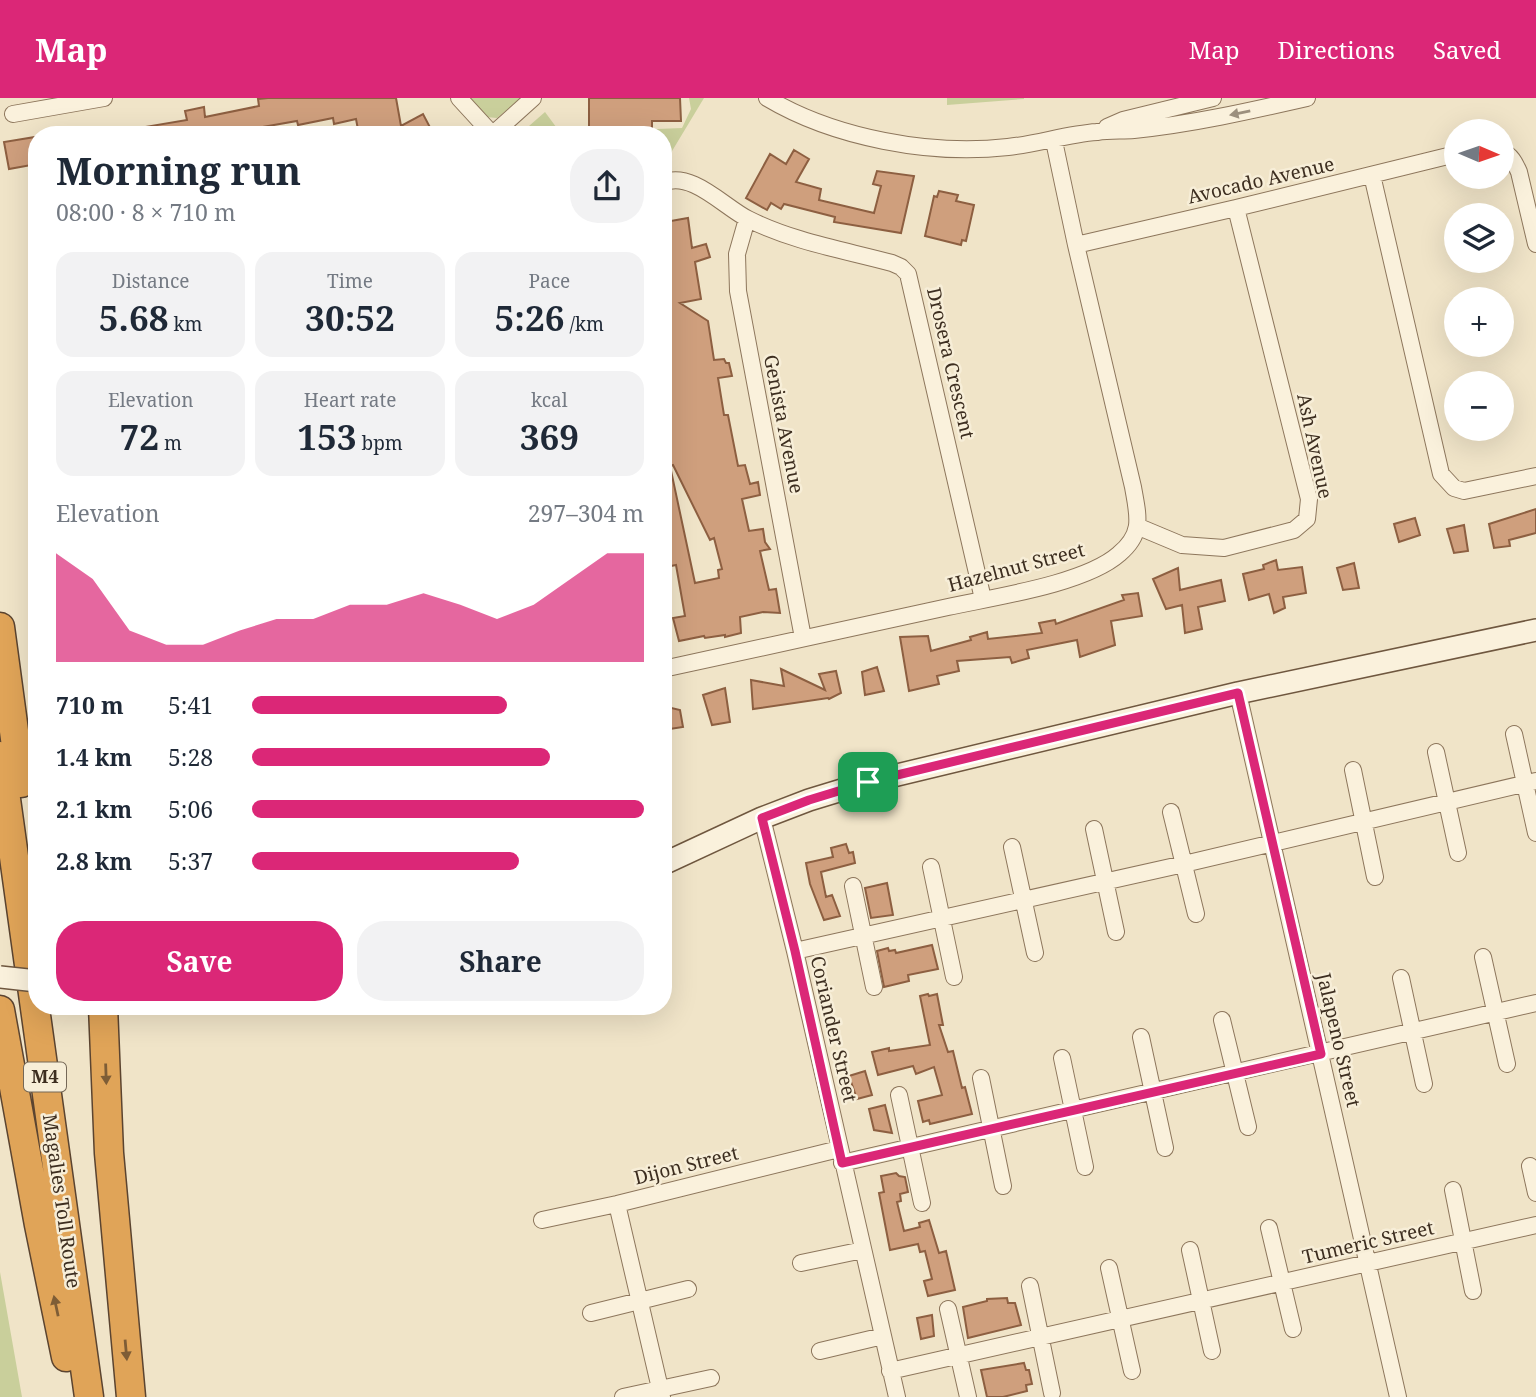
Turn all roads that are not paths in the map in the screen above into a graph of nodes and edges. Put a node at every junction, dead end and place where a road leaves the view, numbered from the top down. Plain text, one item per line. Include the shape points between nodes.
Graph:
1 (104, 98) edge
2 (459, 98) edge
3 (533, 98) edge
4 (767, 98) edge
5 (1213, 98) edge
6 (1307, 98) edge
7 (13, 114) dead end
8 (484, 126) edge
9 (502, 126) edge
10 (1095, 132) junction
11 (1054, 141) junction
12 (1444, 157) edge
13 (1514, 165) edge
14 (1372, 175) junction
15 (672, 181) edge
16 (1236, 208) junction
17 (747, 219) junction
18 (1536, 244) edge
19 (1076, 245) junction
20 (1536, 476) edge
21 (1139, 527) junction
22 (983, 599) junction
23 (0, 626) edge
24 (1536, 630) edge
25 (803, 638) junction
26 (672, 667) edge
27 (1238, 693) junction
28 (1514, 734) dead end
29 (1436, 752) dead end
30 (0, 756) edge
31 (1353, 770) dead end
32 (1530, 782) edge
33 (1447, 802) junction
34 (1171, 812) dead end
35 (762, 818) junction
36 (1364, 821) junction
37 (1094, 829) dead end
38 (28, 830) edge
39 (1536, 834) edge
40 (1272, 843) junction
41 (1012, 847) dead end
42 (1458, 853) dead end
43 (672, 860) edge
44 (1184, 864) junction
45 (932, 867) dead end
46 (1375, 877) dead end
47 (1104, 881) junction
48 (853, 886) dead end
49 (1024, 899) junction
50 (1196, 914) dead end
51 (942, 918) junction
52 (1116, 932) dead end
53 (862, 936) junction
54 (795, 951) junction
55 (1035, 953) dead end
56 (1483, 957) dead end
57 (28, 958) edge
58 (0, 977) edge
59 (954, 977) dead end
60 (1401, 978) dead end
61 (28, 980) edge
62 (874, 987) dead end
63 (1536, 1003) edge
64 (0, 1010) edge
65 (1495, 1013) junction
66 (36, 1015) edge
67 (53, 1015) edge
68 (103, 1015) edge
69 (1223, 1020) dead end
70 (1412, 1032) junction
71 (1141, 1037) dead end
72 (1321, 1054) junction
73 (1062, 1058) dead end
74 (1507, 1064) dead end
75 (1235, 1073) junction
76 (981, 1078) dead end
77 (1424, 1084) dead end
78 (1152, 1092) junction
79 (899, 1095) dead end
80 (1073, 1110) junction
81 (1248, 1127) dead end
82 (991, 1129) junction
83 (910, 1147) junction
84 (1165, 1148) dead end
85 (841, 1156) junction
86 (1530, 1166) dead end
87 (1085, 1167) dead end
88 (1003, 1186) dead end
89 (1453, 1190) dead end
90 (1536, 1193) edge
91 (922, 1203) dead end
92 (617, 1204) junction
93 (542, 1220) dead end
94 (1536, 1225) edge
95 (1269, 1228) dead end
96 (1463, 1242) junction
97 (863, 1250) junction
98 (1190, 1250) dead end
99 (802, 1263) dead end
100 (1367, 1264) junction
101 (1109, 1268) dead end
102 (1282, 1283) junction
103 (1030, 1286) dead end
104 (688, 1289) dead end
105 (1473, 1291) dead end
106 (1201, 1301) junction
107 (642, 1302) junction
108 (948, 1309) dead end
109 (591, 1313) dead end
110 (1120, 1319) junction
111 (1293, 1329) dead end
112 (883, 1336) junction
113 (1040, 1337) junction
114 (820, 1350) dead end
115 (1213, 1352) dead end
116 (957, 1356) junction
117 (890, 1371) junction
118 (1132, 1371) dead end
119 (710, 1378) dead end
120 (662, 1393) edge
121 (1052, 1393) dead end
122 (74, 1397) edge
123 (89, 1397) edge
124 (105, 1397) edge
125 (131, 1397) edge
126 (623, 1397) edge
127 (897, 1397) edge
128 (968, 1397) edge
129 (1398, 1397) edge

1 - 7 street
2 - 8 street
3 - 9 street
4 - 11 street via 828,126 885,140 975,149
5 - 10 street via 1123,120
6 -> 10 street via 1182,123
10 - 11 street
11 - 19 street
12 - 14 street, Avocado Avenue
13 - 18 street
14 - 16 street, Avocado Avenue
14 - 20 street via 1441,474 1454,488 1464,491
15 - 17 street, Drosera Crescent via 691,182
16 - 19 street, Avocado Avenue
16 - 21 street, Ash Avenue via 1309,499 1307,519 1284,534 1224,548 1182,545
17 - 22 street, Drosera Crescent via 790,237 892,263 908,274
17 - 25 street, Genista Avenue via 737,254 738,291
19 - 21 street
21 - 22 street, Hazelnut Street via 1118,555 1086,574
22 - 25 street, Hazelnut Street
23 - 38 highway
24 - 27 street
25 - 26 street, Hazelnut Street
27 - 35 street via 868,782
27 - 40 street, Jalapeno Street
28 - 32 street
29 - 33 street
30 - 57 highway, Magalies Toll Route / M4
31 - 36 street
32 - 33 street
32 - 39 street
33 - 36 street
33 - 42 street
34 - 44 street
35 - 43 street
35 - 54 street, Coriander Street
36 - 40 street
36 - 46 street
37 - 47 street
40 - 44 street
40 - 72 street, Jalapeno Street
41 - 49 street
44 - 47 street
44 - 50 street
45 - 51 street
47 - 49 street
47 - 52 street
48 - 53 street
49 - 51 street
49 - 55 street
51 - 53 street
51 - 59 street
53 - 54 street
53 - 62 street
54 - 85 street, Coriander Street
56 - 65 street
58 - 61 street, bridge
60 - 70 street
63 - 65 street, Dijon Street
122 -> 64 highway
65 - 70 street, Dijon Street
65 - 74 street
66 - 123 highway, Magalies Toll Route / M4
67 - 124 highway, Magalies Toll Route / M4
68 -> 125 highway via 109,1153
69 - 75 street
70 - 72 street, Dijon Street
70 - 77 street
71 - 78 street
72 - 75 street, Dijon Street
72 - 100 street, Jalapeno Street
73 - 80 street
75 - 78 street, Dijon Street
75 - 81 street
76 - 82 street
78 - 80 street, Dijon Street
78 - 84 street
79 - 83 street
80 - 82 street, Dijon Street
80 - 87 street
82 - 83 street, Dijon Street
82 - 88 street
83 - 85 street, Dijon Street
83 - 91 street
85 - 92 street, Dijon Street
85 - 97 street, Coriander Street
86 - 90 street
89 - 96 street, Tumeric Street
92 - 93 street, Dijon Street
92 - 107 street
94 - 96 street, Tumeric Street
95 - 102 street, Tumeric Street
96 - 100 street, Tumeric Street
96 - 105 street, Tumeric Street
97 - 99 street
97 - 112 street, Coriander Street
98 - 106 street
100 - 102 street, Tumeric Street
100 - 129 street, Jalapeno Street
101 - 110 street
102 - 106 street, Tumeric Street
102 - 111 street, Tumeric Street
103 - 113 street
104 - 107 street
106 - 110 street, Tumeric Street
106 - 115 street
107 - 109 street
107 - 120 street
108 - 116 street
110 - 113 street, Tumeric Street
110 - 118 street
112 - 114 street
112 - 117 street, Coriander Street
113 - 116 street, Tumeric Street
113 - 121 street
116 - 117 street, Tumeric Street
116 - 128 street
117 - 127 street, Coriander Street
119 - 120 street
120 - 126 street

